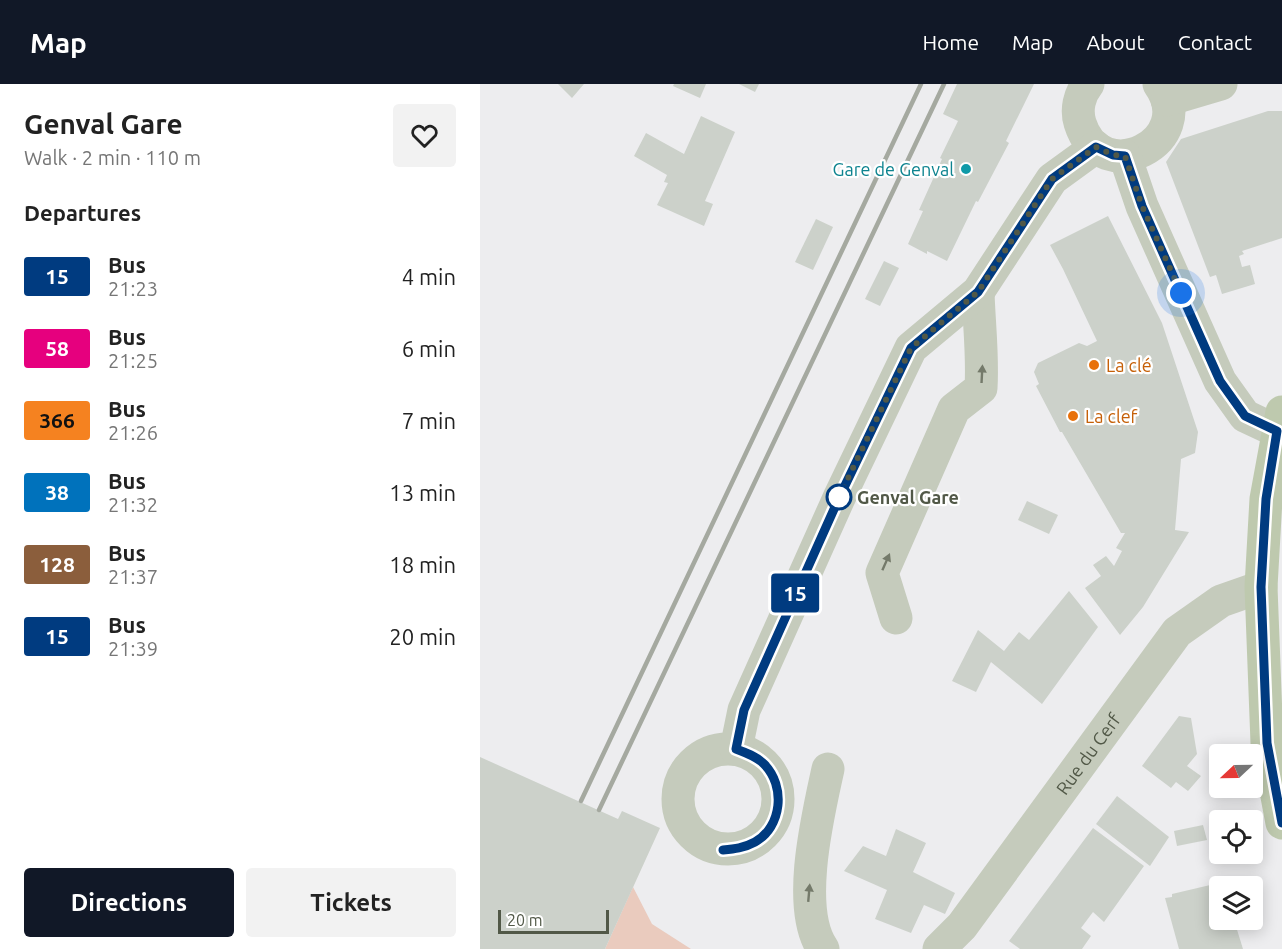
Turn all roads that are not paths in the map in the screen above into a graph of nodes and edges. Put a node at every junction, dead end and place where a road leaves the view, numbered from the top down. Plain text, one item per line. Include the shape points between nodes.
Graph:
1 (1088, 84) edge
2 (1221, 84) edge
3 (1163, 92) edge
4 (1111, 152) junction
5 (978, 292) junction
6 (1280, 421) edge
7 (1261, 587) junction
8 (896, 618) dead end
9 (736, 749) dead end
10 (828, 769) dead end
11 (1282, 823) edge
12 (823, 949) edge
13 (939, 949) edge

1 - 4 street via 1079,102 1078,117 1083,131
2 - 3 street
3 - 4 street via 1168,116 1158,141 1141,153
4 - 5 street via 1052,179
4 - 6 street via 1142,206 1220,381 1245,416
8 -> 5 street via 882,573 954,409 981,388
5 - 9 street via 911,348 744,710
6 - 7 main road via 1266,499
7 - 11 main road via 1267,743
7 - 13 street, Rue du Cerf via 1221,602 1177,632 962,926
12 -> 10 street via 808,905 815,829

